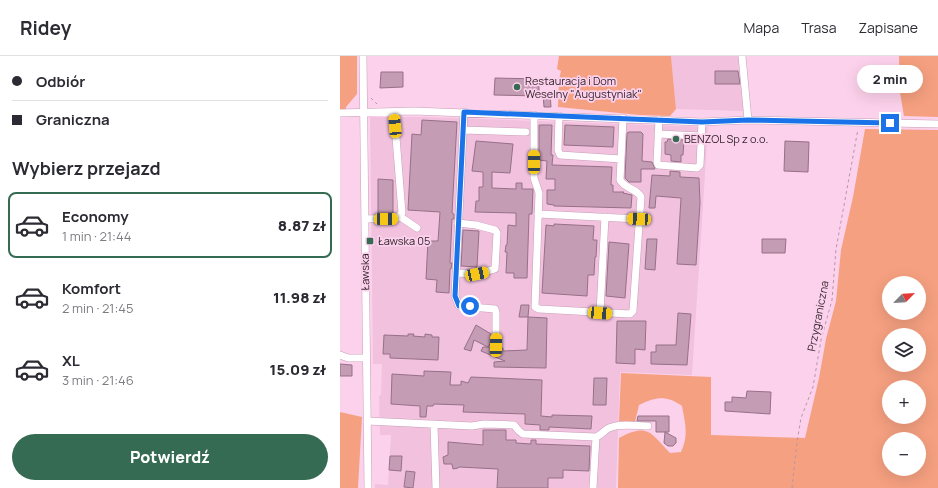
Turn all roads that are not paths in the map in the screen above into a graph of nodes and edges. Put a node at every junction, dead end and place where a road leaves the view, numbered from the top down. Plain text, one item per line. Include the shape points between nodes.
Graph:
1 (363, 56) edge
2 (742, 56) edge
3 (363, 112) junction
4 (394, 112) junction
5 (464, 112) junction
6 (340, 113) edge
7 (534, 115) junction
8 (559, 116) junction
9 (622, 118) junction
10 (659, 120) junction
11 (748, 120) junction
12 (702, 122) junction
13 (938, 124) edge
14 (463, 130) junction
15 (526, 132) dead end
16 (658, 134) junction
17 (701, 136) junction
18 (621, 158) junction
19 (538, 214) junction
20 (399, 216) junction
21 (605, 217) junction
22 (364, 219) junction
23 (639, 219) junction
24 (458, 223) junction
25 (417, 228) dead end
26 (456, 273) junction
27 (600, 313) junction
28 (496, 345) dead end
29 (340, 355) edge
30 (366, 358) junction
31 (367, 421) junction
32 (434, 425) junction
33 (648, 426) dead end
34 (596, 437) junction
35 (368, 488) edge
36 (436, 488) edge
37 (593, 488) edge

1 - 3 street, Ławska
2 - 11 street
3 - 4 street
3 - 6 street
3 - 22 street, Ławska
4 - 5 street
4 - 20 street via 402,213
5 - 7 street
5 - 14 street
7 - 8 street
7 - 19 street via 534,178 539,193
8 - 9 street
8 - 18 street via 560,155
9 - 10 street
9 - 18 street
10 - 12 street
10 - 16 street
11 - 12 street
11 - 13 street
12 - 17 street
14 - 15 street
14 - 24 street
16 - 17 street
16 - 17 street via 659,166 697,168 700,165
18 - 23 street via 621,182 637,191 641,197
19 - 21 street
19 - 27 street via 535,306 539,309
20 - 22 street
20 - 25 street
21 - 23 street
21 - 27 street
22 - 30 street, Ławska
23 - 27 street via 632,313
24 - 26 street
24 - 26 street via 482,226 498,233 495,269 477,274
26 - 28 street via 455,296 459,306 496,310
29 - 30 street via 348,358
30 - 31 street, Ławska
31 - 32 street
31 - 35 street, Ławska
32 - 34 street via 514,425 523,434
32 - 36 street
33 - 34 street via 615,426
34 - 37 street

